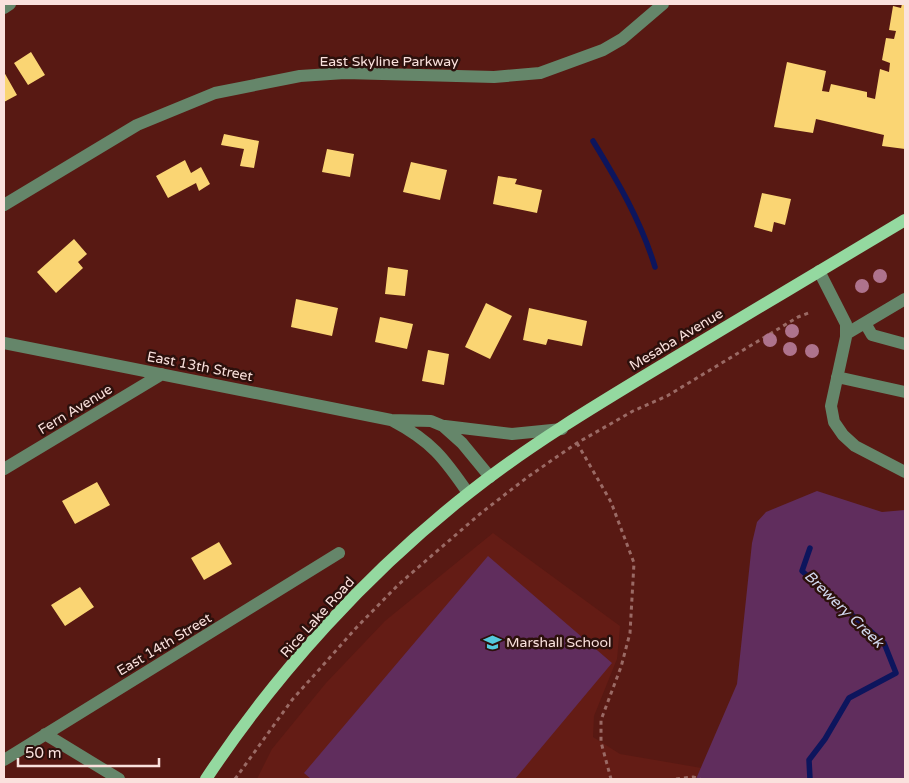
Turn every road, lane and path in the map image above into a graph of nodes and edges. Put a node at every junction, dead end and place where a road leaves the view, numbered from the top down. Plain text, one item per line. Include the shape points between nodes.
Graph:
1 (10, 4) edge
2 (663, 4) edge
3 (4, 8) edge
4 (4, 205) edge
5 (905, 220) edge
6 (819, 271) junction
7 (905, 299) edge
8 (811, 312) dead end
9 (865, 322) junction
10 (846, 334) junction
11 (4, 343) edge
12 (905, 344) edge
13 (162, 374) junction
14 (837, 377) junction
15 (905, 392) edge
16 (391, 420) junction
17 (443, 426) junction
18 (562, 429) junction
19 (577, 443) junction
20 (4, 469) edge
21 (905, 472) edge
22 (490, 477) junction
23 (468, 493) junction
24 (339, 553) dead end
25 (45, 734) junction
26 (4, 760) edge
27 (119, 779) edge
28 (206, 779) edge
29 (235, 779) edge
30 (611, 779) edge
31 (676, 779) edge
32 (700, 779) edge

1 - 3 street
2 - 4 street, East Skyline Parkway via 622,39 603,50 540,73 494,77 300,76 215,93 137,125
5 - 6 main road, Mesaba Avenue
6 - 10 street via 846,324
6 - 18 main road, Mesaba Avenue
7 - 9 street
8 - 19 path via 668,396 632,411
9 - 10 street
9 - 12 street via 872,335
10 - 14 street
11 - 13 street, East 13th Street
13 - 16 street, East 13th Street
13 - 20 street, Fern Avenue
14 - 15 street
14 - 21 street via 831,406 834,422 843,435 855,446
16 - 17 street, East 13th Street via 431,421
16 - 23 street, East 13th Street via 429,442
17 - 18 street via 512,434
17 - 22 street, East 13th Street
18 - 22 main road, Mesaba Avenue
19 - 29 path via 481,514 399,584 292,700
19 - 30 path via 611,502 634,563 630,633 621,668 601,720 601,742
22 - 23 main road, Mesaba Avenue
23 - 28 main road, Rice Lake Road via 404,548 325,628 274,688
24 - 25 street, East 14th Street
25 - 26 street, East 14th Street
25 - 27 street
31 - 32 path

